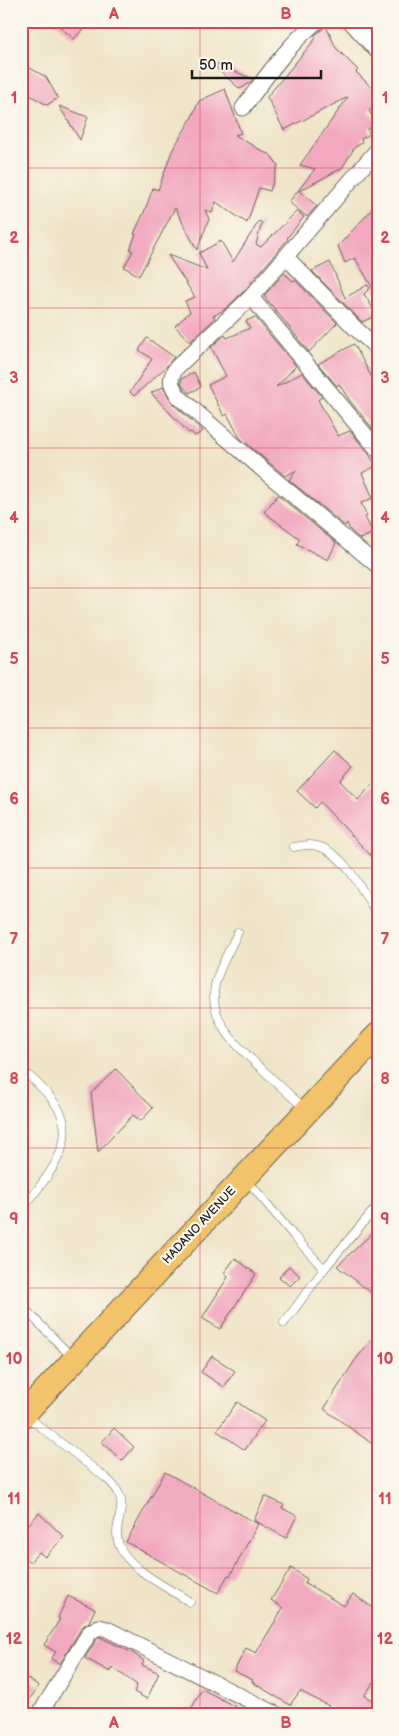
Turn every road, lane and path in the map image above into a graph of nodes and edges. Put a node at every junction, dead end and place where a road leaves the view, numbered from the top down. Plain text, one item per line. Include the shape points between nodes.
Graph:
1 (317, 21) edge
2 (350, 21) edge
3 (378, 52) edge
4 (243, 108) dead end
5 (378, 149) edge
6 (286, 257) junction
7 (251, 297) junction
8 (378, 349) edge
9 (378, 450) edge
10 (378, 566) edge
11 (294, 847) dead end
12 (378, 916) edge
13 (238, 932) dead end
14 (378, 1034) edge
15 (21, 1068) edge
16 (307, 1110) junction
17 (244, 1176) junction
18 (378, 1204) edge
19 (21, 1211) edge
20 (324, 1269) junction
21 (21, 1305) edge
22 (284, 1322) dead end
23 (74, 1359) junction
24 (22, 1415) edge
25 (190, 1602) dead end
26 (254, 1710) edge
27 (39, 1715) edge
28 (278, 1715) edge

1 - 4 street via 281,57
2 - 3 street
5 - 6 street
6 - 7 street
6 - 8 street
7 - 9 street
7 - 10 street via 176,368 171,383 179,397
11 - 12 lane via 310,845 337,857 347,867
13 - 16 lane via 215,983 218,1017 237,1046
14 - 16 main road, HADANO AVENUE
15 - 19 lane via 54,1102 62,1115 65,1142 61,1155
16 - 17 main road, HADANO AVENUE
17 - 20 lane
17 - 23 main road, HADANO AVENUE
18 - 20 lane
20 - 22 lane
21 - 23 lane
23 - 24 main road, HADANO AVENUE
24 - 25 lane via 117,1489 121,1506 118,1537 123,1553 138,1568
26 - 27 street via 99,1627 90,1632
26 - 28 street

